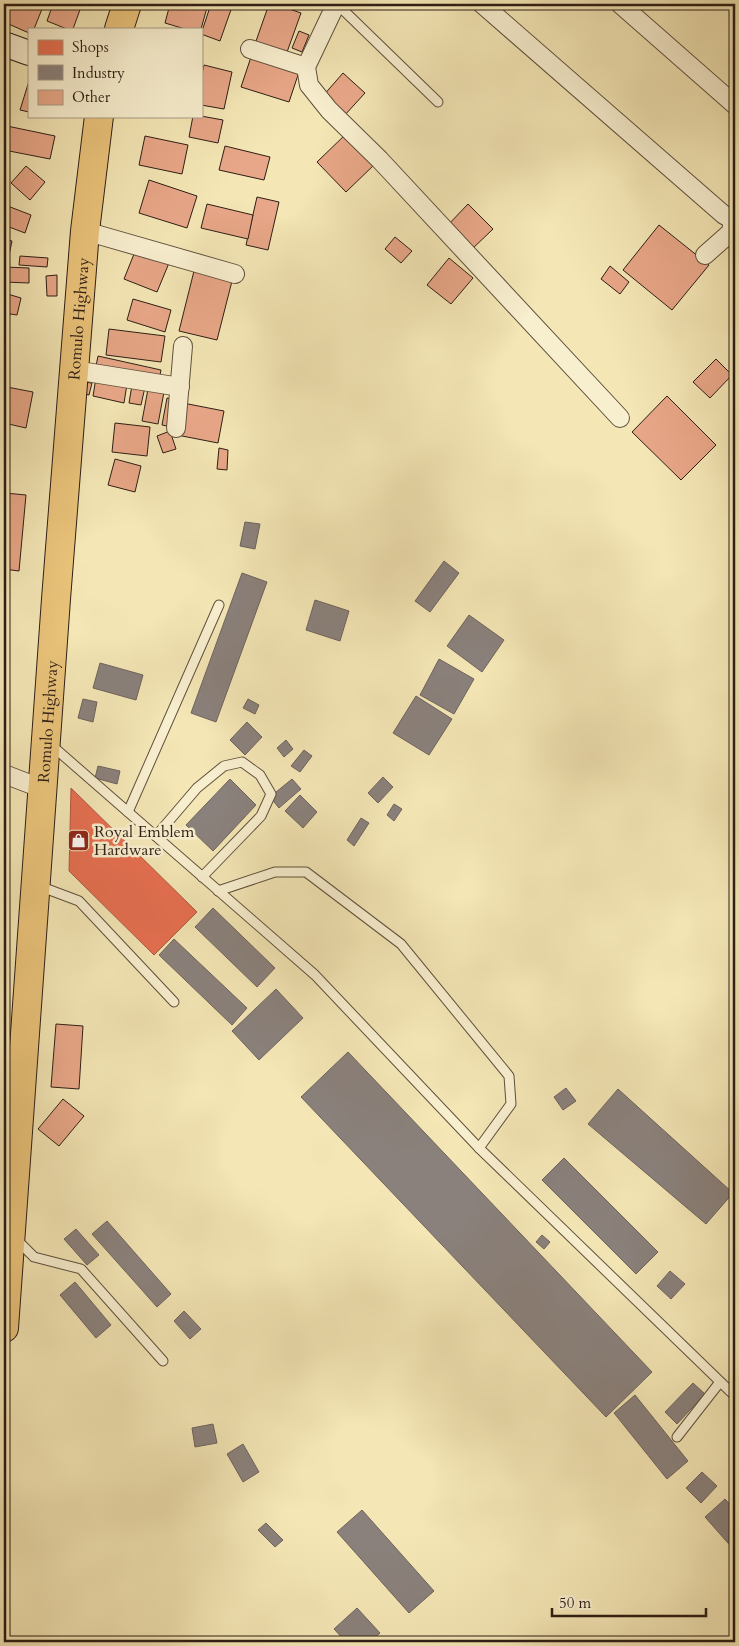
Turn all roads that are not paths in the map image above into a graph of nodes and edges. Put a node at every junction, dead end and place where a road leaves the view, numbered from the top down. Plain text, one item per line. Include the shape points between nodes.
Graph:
1 (126, 4) edge
2 (336, 4) edge
3 (482, 4) edge
4 (620, 4) edge
5 (119, 28) edge
6 (4, 44) edge
7 (250, 49) dead end
8 (28, 54) edge
9 (306, 67) junction
10 (438, 102) dead end
11 (735, 105) edge
12 (99, 118) edge
13 (85, 231) junction
14 (704, 255) dead end
15 (235, 274) dead end
16 (183, 346) dead end
17 (74, 370) junction
18 (180, 386) junction
19 (620, 418) dead end
20 (176, 428) dead end
21 (219, 605) dead end
22 (46, 741) junction
23 (4, 774) edge
24 (42, 788) junction
25 (128, 812) junction
26 (156, 836) junction
27 (202, 877) junction
28 (36, 884) junction
29 (218, 891) junction
30 (174, 1002) dead end
31 (479, 1148) junction
32 (11, 1234) junction
33 (4, 1328) edge
34 (163, 1361) dead end
35 (720, 1382) junction
36 (735, 1396) edge
37 (677, 1437) dead end

1 - 5 highway
2 - 9 street
2 - 10 lane
3 - 14 street via 733,220 731,232
4 - 11 street
6 - 8 street
7 - 9 street
9 - 19 street via 309,85 329,110 387,167
12 - 13 highway, Romulo Highway
13 - 15 street
13 - 17 highway, Romulo Highway
16 - 18 street
17 - 18 street
17 - 22 highway, Romulo Highway
18 - 20 street
21 - 25 lane
22 - 24 highway, Romulo Highway
22 - 25 lane
23 - 24 street
24 - 28 highway, Romulo Highway
25 - 26 lane
26 - 27 lane
26 - 27 lane via 197,788 224,766 242,762 260,775 271,794 261,816
27 - 29 lane
28 - 30 lane via 79,901
28 - 32 highway, Romulo Highway
29 - 31 lane via 315,975
29 - 31 lane via 275,872 306,872 401,944 509,1076 510,1104
31 - 35 lane
32 - 33 highway, Romulo Highway
32 - 34 lane via 34,1257 81,1269
35 - 36 lane
35 - 37 lane

